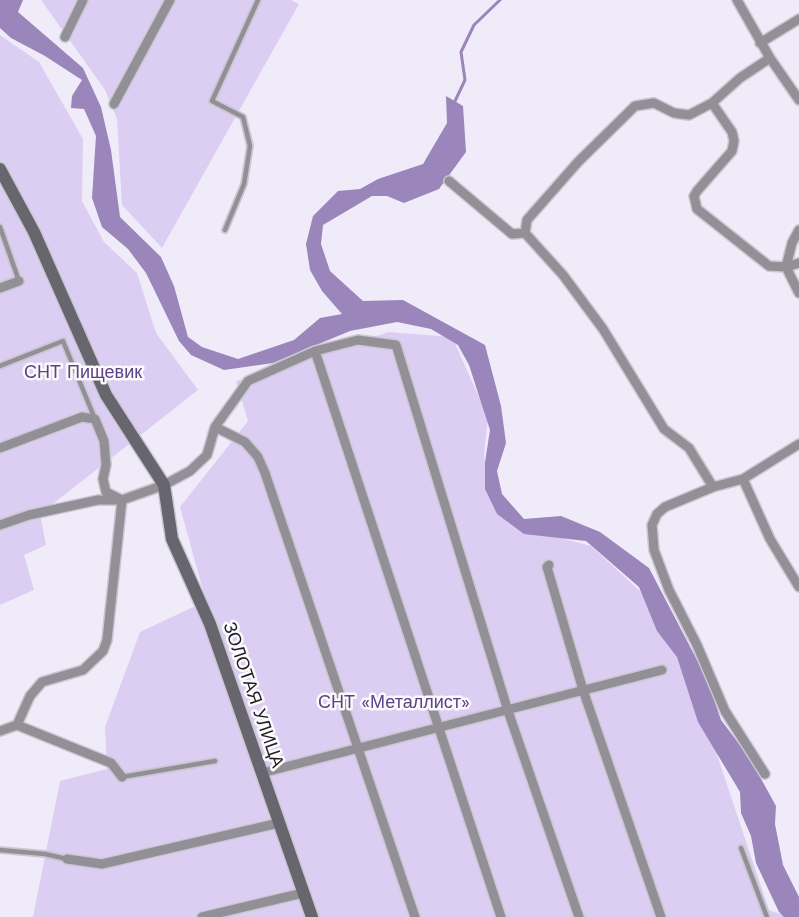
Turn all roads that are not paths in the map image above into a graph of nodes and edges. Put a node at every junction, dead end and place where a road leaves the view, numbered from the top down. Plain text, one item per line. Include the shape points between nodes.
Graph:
1 (83, 0) edge
2 (170, 0) edge
3 (258, 0) edge
4 (737, 0) edge
5 (799, 19) edge
6 (65, 37) dead end
7 (760, 43) junction
8 (770, 58) junction
9 (799, 100) edge
10 (712, 103) junction
11 (114, 104) dead end
12 (0, 169) edge
13 (449, 181) dead end
14 (0, 227) edge
15 (225, 230) dead end
16 (799, 230) edge
17 (525, 233) junction
18 (799, 263) edge
19 (786, 267) junction
20 (19, 282) joint
21 (0, 288) edge
22 (799, 293) edge
23 (315, 351) junction
24 (0, 366) edge
25 (95, 419) junction
26 (215, 427) junction
27 (799, 444) edge
28 (0, 448) edge
29 (743, 479) junction
30 (164, 485) junction
31 (713, 487) junction
32 (122, 500) junction
33 (0, 525) edge
34 (549, 565) dead end
35 (799, 587) edge
36 (662, 670) dead end
37 (583, 690) junction
38 (508, 711) junction
39 (17, 726) junction
40 (440, 727) junction
41 (0, 731) edge
42 (358, 748) junction
43 (215, 761) dead end
44 (262, 773) junction
45 (765, 774) dead end
46 (122, 777) joint
47 (279, 823) junction
48 (741, 848) dead end
49 (0, 850) edge
50 (67, 859) joint
51 (303, 893) junction
52 (202, 917) edge
53 (312, 917) edge
54 (415, 917) edge
55 (501, 917) edge
56 (579, 917) edge
57 (661, 917) edge
58 (767, 917) edge

1 - 6 street
2 - 11 street
3 - 15 lane via 212,101 243,117 250,146 244,184
4 - 7 street
5 - 7 street
7 - 8 street
8 - 9 street
8 - 10 street
10 - 17 street via 689,115 654,103 635,106 527,220
10 - 19 street via 734,141 732,151 697,191 697,209 768,266
12 - 30 street via 34,232 106,395
13 - 17 street via 512,234
14 - 20 lane
16 - 19 street
17 - 31 street via 563,275 603,329 664,429 689,448
18 - 19 street
19 - 22 street
20 - 21 street
23 - 26 street via 248,381
23 - 38 street via 358,340 396,345
23 - 40 street
24 - 25 lane via 63,341
25 - 28 street via 82,417
25 - 32 street via 104,441 106,492
26 - 30 street via 207,455 190,471
26 - 42 street via 238,436 258,457
27 - 29 street
29 - 31 street
29 - 35 street via 770,539
30 - 32 street
30 - 44 street, ЗОЛОТАЯ УЛИЦА via 172,539 210,624
31 - 45 street via 657,514 652,525 654,549 725,711
32 - 33 street via 98,500
32 - 39 street via 103,651 83,670 42,682 30,696
34 - 37 street
36 - 37 street
37 - 38 street
37 - 57 street
38 - 40 street
38 - 56 street
39 - 41 street
39 - 46 street via 111,763
40 - 42 street
40 - 55 street
42 - 44 street
42 - 54 street
43 - 46 lane
44 - 47 street, ЗОЛОТАЯ УЛИЦА
47 - 50 street via 102,864
47 - 51 street, ЗОЛОТАЯ УЛИЦА
48 - 58 lane
49 - 50 lane
51 - 52 street
51 - 53 street, ЗОЛОТАЯ УЛИЦА

